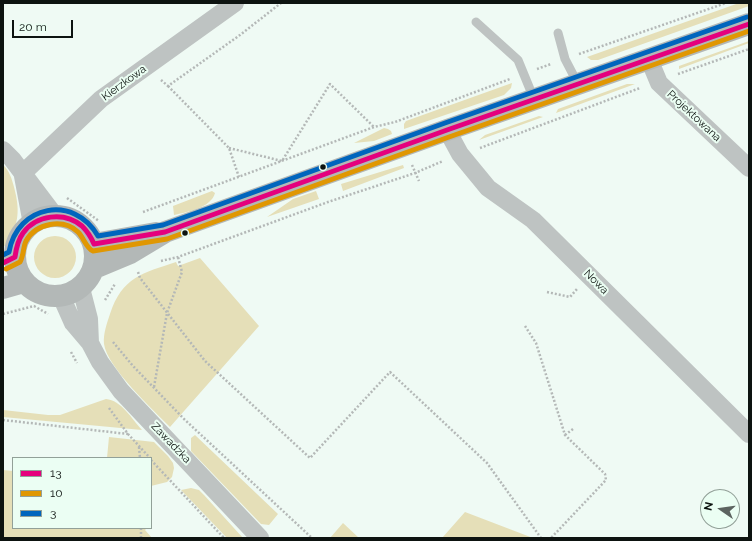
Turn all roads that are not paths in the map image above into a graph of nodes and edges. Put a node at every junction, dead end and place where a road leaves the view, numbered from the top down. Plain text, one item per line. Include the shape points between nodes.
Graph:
1 (235, 3) edge
2 (476, 22) dead end
3 (749, 24) edge
4 (558, 33) dead end
5 (649, 59) junction
6 (578, 84) junction
7 (534, 99) junction
8 (447, 130) junction
9 (3, 150) edge
10 (749, 168) edge
11 (23, 174) junction
12 (55, 216) junction
13 (32, 224) junction
14 (165, 232) junction
15 (94, 244) junction
16 (9, 260) edge
17 (94, 268) junction
18 (24, 282) junction
19 (3, 288) edge
20 (81, 288) junction
21 (61, 296) junction
22 (90, 343) junction
23 (749, 434) edge
24 (260, 538) edge

1 - 11 street, Kierzkowa via 101,99
2 - 7 lane via 518,60
3 - 5 street
4 - 6 lane via 565,59
5 - 6 street
5 - 10 street, Projektowana via 658,83
6 - 7 street
7 - 8 street
8 - 14 street
8 - 23 street, Nowa via 460,154 488,188 533,220
9 - 11 street
11 - 12 street
11 - 13 street
12 - 13 street via 43,218
12 - 15 street via 68,218 79,224 88,232
13 - 16 street via 23,233
14 - 15 street
14 - 17 street via 130,254
15 - 17 street
16 - 18 street
17 - 20 street
18 - 19 street
18 - 21 street via 35,291 48,296
20 - 21 street
20 - 22 street, Zawadzka via 89,319
21 - 22 street, Zawadzka via 73,323
22 - 24 street, Zawadzka via 121,391

